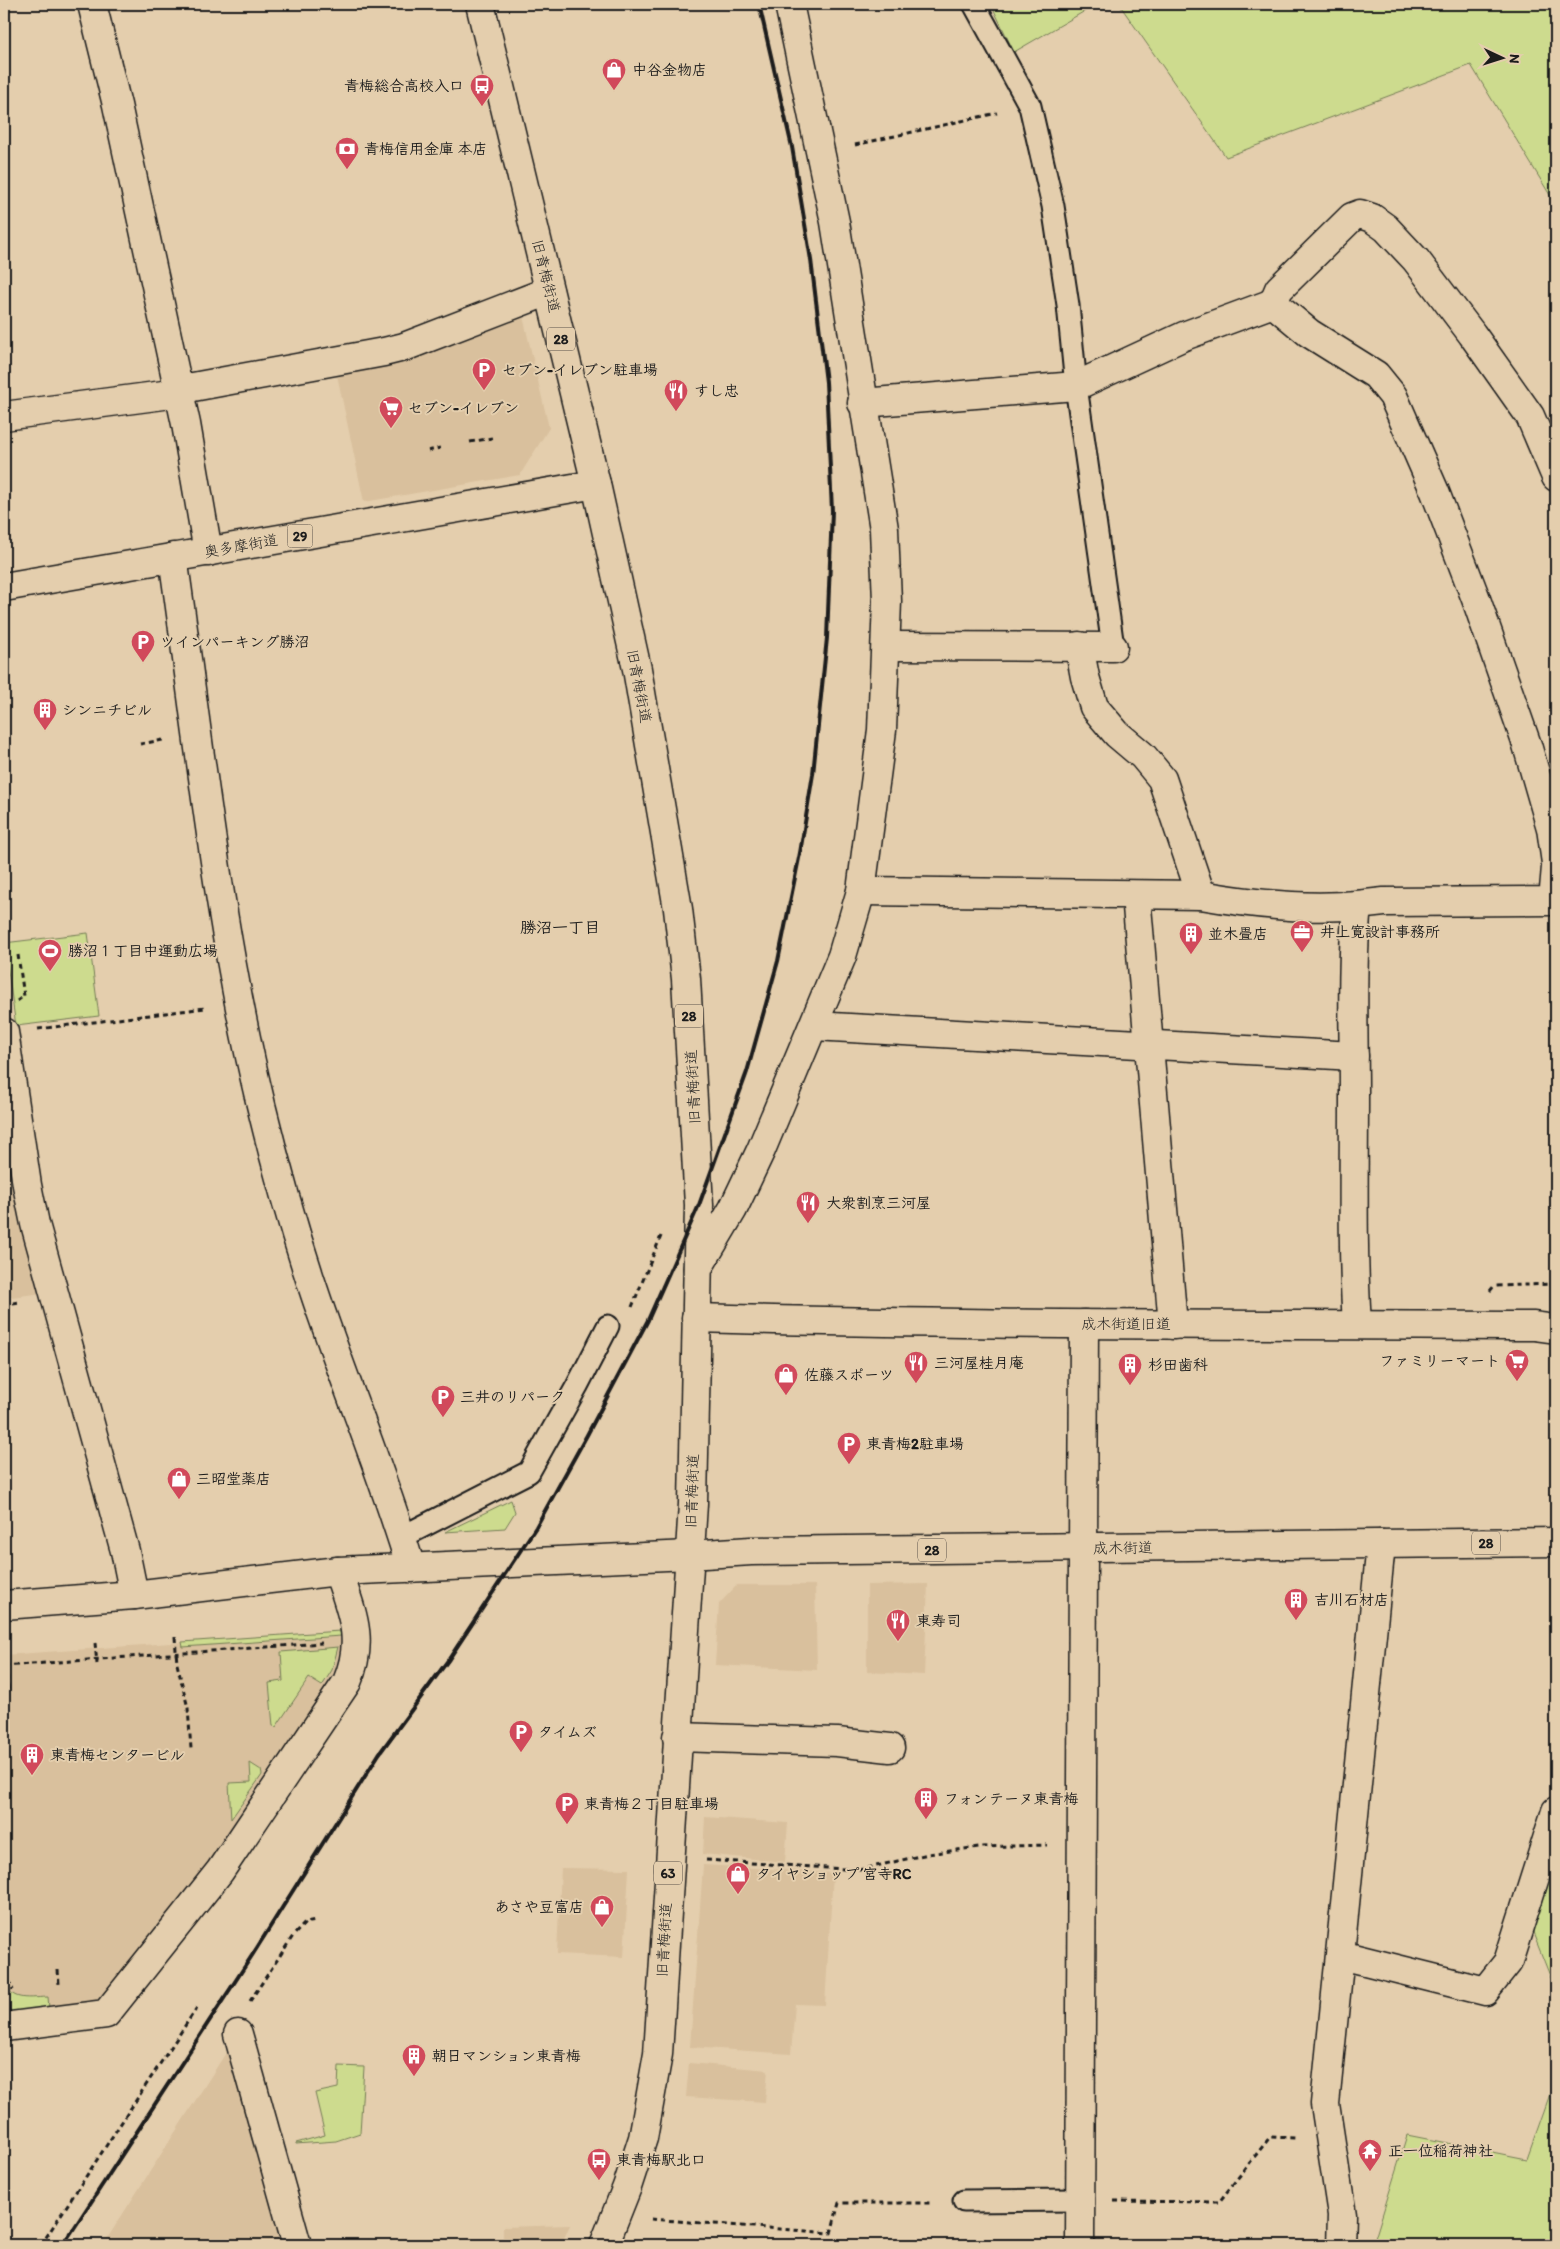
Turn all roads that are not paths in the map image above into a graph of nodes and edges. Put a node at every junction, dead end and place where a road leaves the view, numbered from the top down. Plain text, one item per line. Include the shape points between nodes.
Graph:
1 (92, 4) edge
2 (480, 4) edge
3 (789, 4) edge
4 (974, 4) edge
5 (549, 291) junction
6 (1273, 303) junction
7 (1076, 386) junction
8 (178, 393) junction
9 (862, 403) junction
10 (4, 416) edge
11 (1556, 477) edge
12 (596, 484) junction
13 (208, 552) junction
14 (173, 557) junction
15 (4, 588) edge
16 (887, 646) junction
17 (1079, 646) junction
18 (1113, 647) joint
19 (1556, 863) edge
20 (1556, 867) edge
21 (860, 891) junction
22 (1136, 895) junction
23 (1201, 895) junction
24 (1555, 902) edge
25 (1357, 905) junction
26 (814, 1026) junction
27 (4, 1033) edge
28 (1148, 1045) junction
29 (1354, 1056) junction
30 (698, 1268) junction
31 (696, 1318) junction
32 (1084, 1324) junction
33 (1173, 1324) junction
34 (1357, 1324) junction
35 (1556, 1329) edge
36 (604, 1333) road end
37 (402, 1538) junction
38 (1556, 1542) edge
39 (1380, 1544) junction
40 (1082, 1549) junction
41 (689, 1555) junction
42 (411, 1568) junction
43 (338, 1572) junction
44 (134, 1595) junction
45 (4, 1605) edge
46 (677, 1737) junction
47 (890, 1748) dead end
48 (1556, 1811) edge
49 (1341, 1955) junction
50 (4, 2027) edge
51 (238, 2034) road end
52 (1080, 2200) junction
53 (964, 2201) road end
54 (297, 2245) edge
55 (604, 2245) edge
56 (1080, 2245) edge
57 (1341, 2245) edge

1 - 8 street via 118,105
2 - 5 street, 旧青梅街道 / 28
3 - 9 street via 822,153 847,290
4 - 7 lane via 1030,106 1054,206
5 - 8 street via 404,347 193,387
5 - 12 street, 旧青梅街道 / 28
6 - 7 street via 1184,336
6 - 11 street via 1279,289 1352,217 1360,214 1372,218 1416,260 1472,334 1530,416
6 - 19 street via 1309,333 1376,375 1393,396 1436,492 1527,745 1551,828
7 - 9 street
7 - 18 lane
8 - 10 street
8 - 13 street
9 - 16 street via 884,530
12 - 13 street, 奥多摩街道 / 29
12 - 30 street, 旧青梅街道 / 28 via 637,669 678,909 692,1059 699,1205
13 - 14 street, 奥多摩街道 / 29
14 - 15 street, 奥多摩街道 / 29
14 - 37 street via 224,910 261,1106 313,1290
16 - 17 street
16 - 21 street via 882,730
17 - 18 street
17 - 23 street via 1094,707 1162,779
20 - 24 street
21 - 22 street
21 - 26 street via 842,956
22 - 23 street
22 - 28 street
23 - 25 street via 1234,901 1325,908
24 - 25 street via 1384,902
25 - 29 street
26 - 28 street
26 - 30 street via 733,1209
27 - 44 street via 35,1224 125,1551
28 - 29 street
28 - 33 street
29 - 34 street
30 - 31 street, 旧青梅街道 / 28
31 - 32 street, 成木街道旧道
31 - 41 street, 旧青梅街道 / 28
32 - 33 street, 成木街道旧道
32 - 40 street
33 - 34 street, 成木街道旧道
34 - 35 street, 成木街道旧道
36 - 37 lane via 529,1472
37 - 42 street
38 - 39 street, 成木街道 / 28
39 - 40 street, 成木街道 / 28
39 - 49 street
40 - 41 street, 成木街道 / 28 via 751,1551
40 - 52 street
41 - 42 street, 成木街道
41 - 46 street, 旧青梅街道 / 63
42 - 43 street, 成木街道
43 - 44 street, 成木街道
43 - 50 street via 356,1635 353,1668 347,1682 220,1871 106,2014
44 - 45 street, 成木街道
46 - 47 street via 837,1742
46 - 55 street, 旧青梅街道 / 63 via 658,2054 643,2138
48 - 49 street via 1508,1962 1485,1991
49 - 57 street via 1325,2104 1342,2215
51 - 54 street
52 - 53 lane
52 - 56 street

